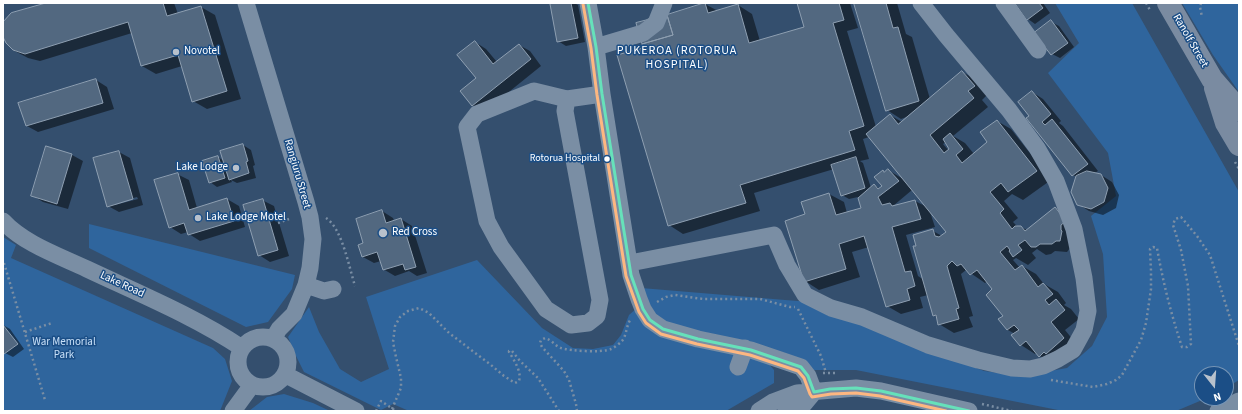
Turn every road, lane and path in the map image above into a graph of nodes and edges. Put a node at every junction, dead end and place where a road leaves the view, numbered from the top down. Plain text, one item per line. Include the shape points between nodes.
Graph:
1 (246, 3) edge
2 (588, 3) edge
3 (664, 3) edge
4 (921, 3) edge
5 (1004, 3) edge
6 (1168, 3) edge
7 (1201, 3) edge
8 (1202, 17) dead end
9 (1038, 50) dead end
10 (597, 54) junction
11 (1212, 79) junction
12 (602, 94) junction
13 (567, 99) junction
14 (1239, 110) edge
15 (1239, 145) edge
16 (323, 217) dead end
17 (289, 219) dead end
18 (3, 221) edge
19 (278, 223) dead end
20 (4, 263) edge
21 (630, 263) junction
22 (306, 285) junction
23 (355, 286) dead end
24 (333, 289) dead end
25 (802, 305) dead end
26 (797, 307) junction
27 (642, 308) junction
28 (52, 323) dead end
29 (25, 332) junction
30 (273, 339) junction
31 (1239, 346) edge
32 (242, 348) junction
33 (745, 348) junction
34 (738, 367) dead end
35 (826, 373) dead end
36 (286, 375) junction
37 (1047, 380) dead end
38 (252, 385) junction
39 (814, 392) junction
40 (45, 400) dead end
41 (1239, 401) edge
42 (392, 409) junction
43 (377, 410) edge
44 (233, 411) edge
45 (356, 411) edge
46 (396, 411) edge
47 (559, 411) edge
48 (577, 411) edge
49 (758, 411) edge
50 (786, 411) edge
51 (969, 411) edge
52 (1218, 411) edge

1 - 22 street, Rangiuru Street via 310,217 312,254
2 - 10 street
3 - 10 street via 656,23 643,33
4 - 21 street via 1013,115 1037,148 1056,181 1074,229 1088,311 1084,330 1073,350 1043,366 1030,369 1012,368 928,345 862,317 831,308 805,295 787,265 774,235
5 - 9 street
6 - 11 main road, Ranolf Street
7 - 8 path
10 - 12 street
11 - 14 main road, Ranolf Street
11 - 15 main road, Ranolf Street via 1226,122
12 - 13 street
12 - 21 street
13 - 13 street via 565,111 600,300 597,316 588,323 571,325 546,309 501,247 487,221 467,127 477,114 534,91
16 - 23 path via 335,226 340,236
17 - 19 path
18 - 32 street, Lake Road via 24,238 59,257 184,314
20 - 29 path
21 - 27 street via 631,275
22 - 24 street via 324,291
22 - 30 street, Rangiuru Street via 294,314
25 - 26 path
26 - 27 path via 760,299 703,299 675,296
26 - 35 path
27 - 33 street via 650,320 663,329
27 - 48 path via 629,321 621,342 612,349 573,350 559,347 546,338 541,340 542,347 569,380
28 - 29 path
29 - 40 path
30 - 32 street via 256,338
30 - 36 street via 284,347 287,354 289,361
31 - 37 path via 1210,255 1181,217 1175,219 1173,225 1182,250 1188,286 1191,344 1182,347 1172,318 1157,248 1153,247 1150,249 1151,289 1146,323 1141,340 1122,375 1112,382 1093,387
32 - 38 street via 238,364 240,373
33 - 34 street
33 - 39 street via 801,367 808,376
36 - 38 street via 274,385 259,388
36 - 45 street
38 - 44 street
39 - 49 street via 797,393
39 - 50 street via 804,404
39 - 51 street via 856,388 881,391
41 - 52 street
42 - 43 path via 381,401
42 - 46 path
42 - 47 path via 401,388 393,342 395,326 408,310 419,308 429,313 449,333 515,383 519,381 520,376 509,352 512,351 538,378

